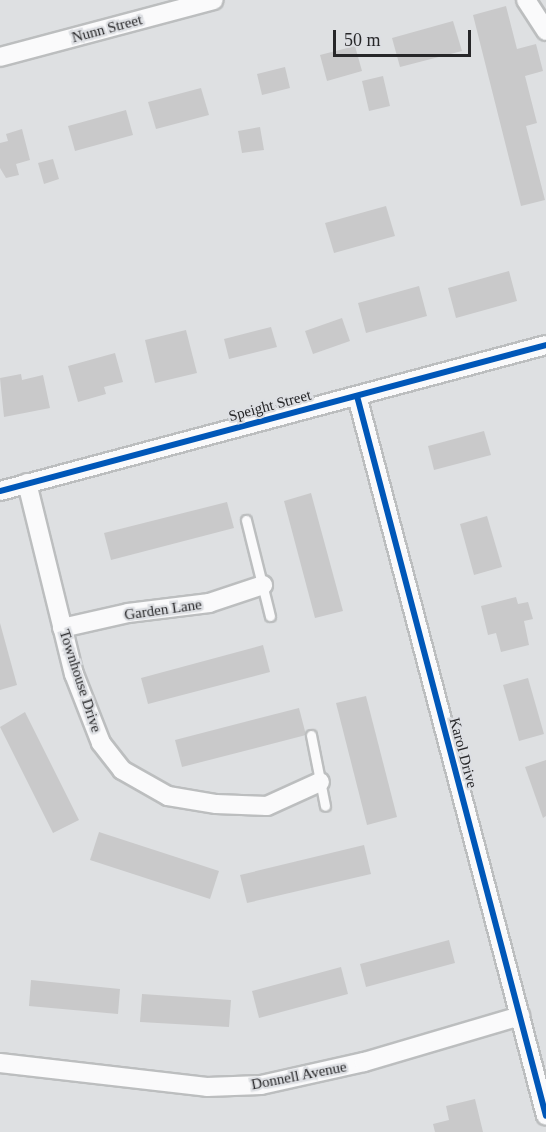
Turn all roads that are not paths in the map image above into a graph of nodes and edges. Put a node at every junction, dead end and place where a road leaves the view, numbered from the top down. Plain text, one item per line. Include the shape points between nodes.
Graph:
1 (214, 0) edge
2 (526, 0) edge
3 (154, 8) edge
4 (546, 31) edge
5 (0, 57) edge
6 (546, 345) edge
7 (357, 396) junction
8 (27, 483) junction
9 (0, 490) edge
10 (246, 520) dead end
11 (262, 585) junction
12 (270, 616) dead end
13 (62, 628) junction
14 (311, 735) dead end
15 (320, 782) junction
16 (325, 806) dead end
17 (520, 1016) junction
18 (0, 1063) edge
19 (546, 1116) edge

1 - 3 street, Nunn Street
2 - 4 street
3 - 5 street, Nunn Street
6 - 7 street, Speight Street
7 - 8 street, Speight Street
7 - 17 street, Karol Drive
8 - 9 street, Speight Street
8 - 13 street, Townhouse Drive
10 - 11 lane
11 - 12 lane
11 - 13 street, Garden Lane via 209,603 128,613
13 - 15 street, Townhouse Drive via 93,727 110,757 135,781 185,800 267,806
14 - 15 lane
15 - 16 lane
17 - 18 street, Donnell Avenue via 364,1062 261,1085 207,1087
17 - 19 street, Karol Drive

